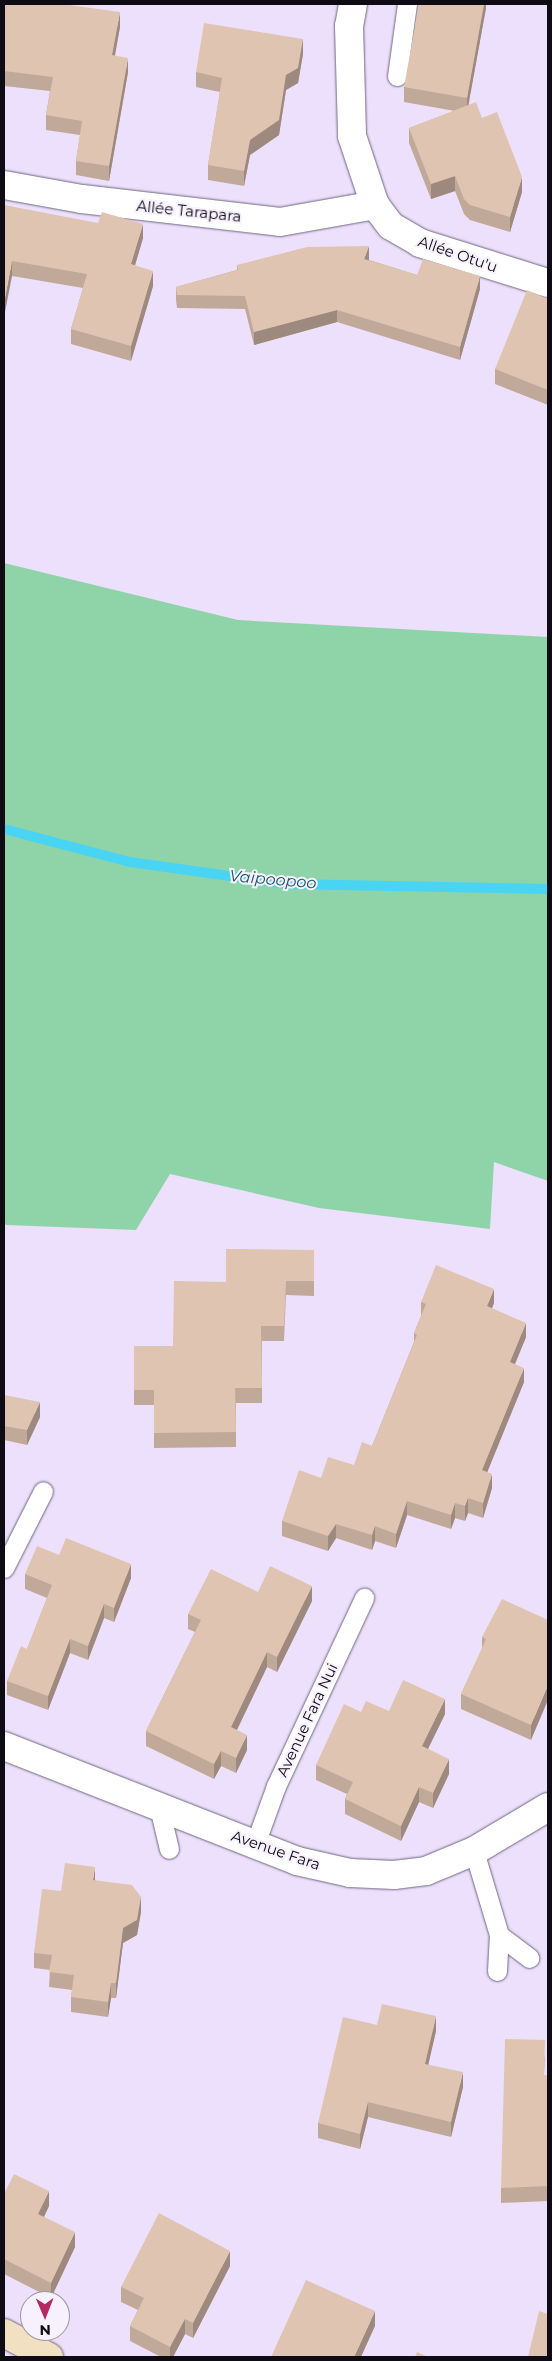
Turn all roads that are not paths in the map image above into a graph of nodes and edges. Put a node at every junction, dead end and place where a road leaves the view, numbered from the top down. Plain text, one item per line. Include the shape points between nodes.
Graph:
1 (353, 4) edge
2 (407, 4) edge
3 (397, 76) dead end
4 (4, 185) edge
5 (375, 205) junction
6 (548, 283) edge
7 (43, 1491) dead end
8 (4, 1568) edge
9 (364, 1598) dead end
10 (4, 1746) edge
11 (159, 1807) junction
12 (548, 1807) edge
13 (255, 1844) junction
14 (168, 1849) dead end
15 (474, 1851) junction
16 (499, 1935) junction
17 (529, 1958) dead end
18 (497, 1971) dead end
19 (4, 2333) edge
20 (50, 2357) edge

1 - 5 street, Allée Otu'u via 349,26 352,136
2 - 3 lane
4 - 5 street, Allée Tarapara via 82,199 280,222
5 - 6 street, Allée Otu'u via 392,226 420,243
7 - 8 lane
9 - 13 lane, Avenue Fara Nui via 276,1786
10 - 11 street, Avenue Fara
11 - 13 street, Avenue Fara
11 - 14 lane
12 - 15 street, Avenue Fara
13 - 15 street, Avenue Fara via 297,1861 341,1871 394,1875 426,1871
15 - 16 lane
16 - 17 lane
16 - 18 lane
19 - 20 main road

